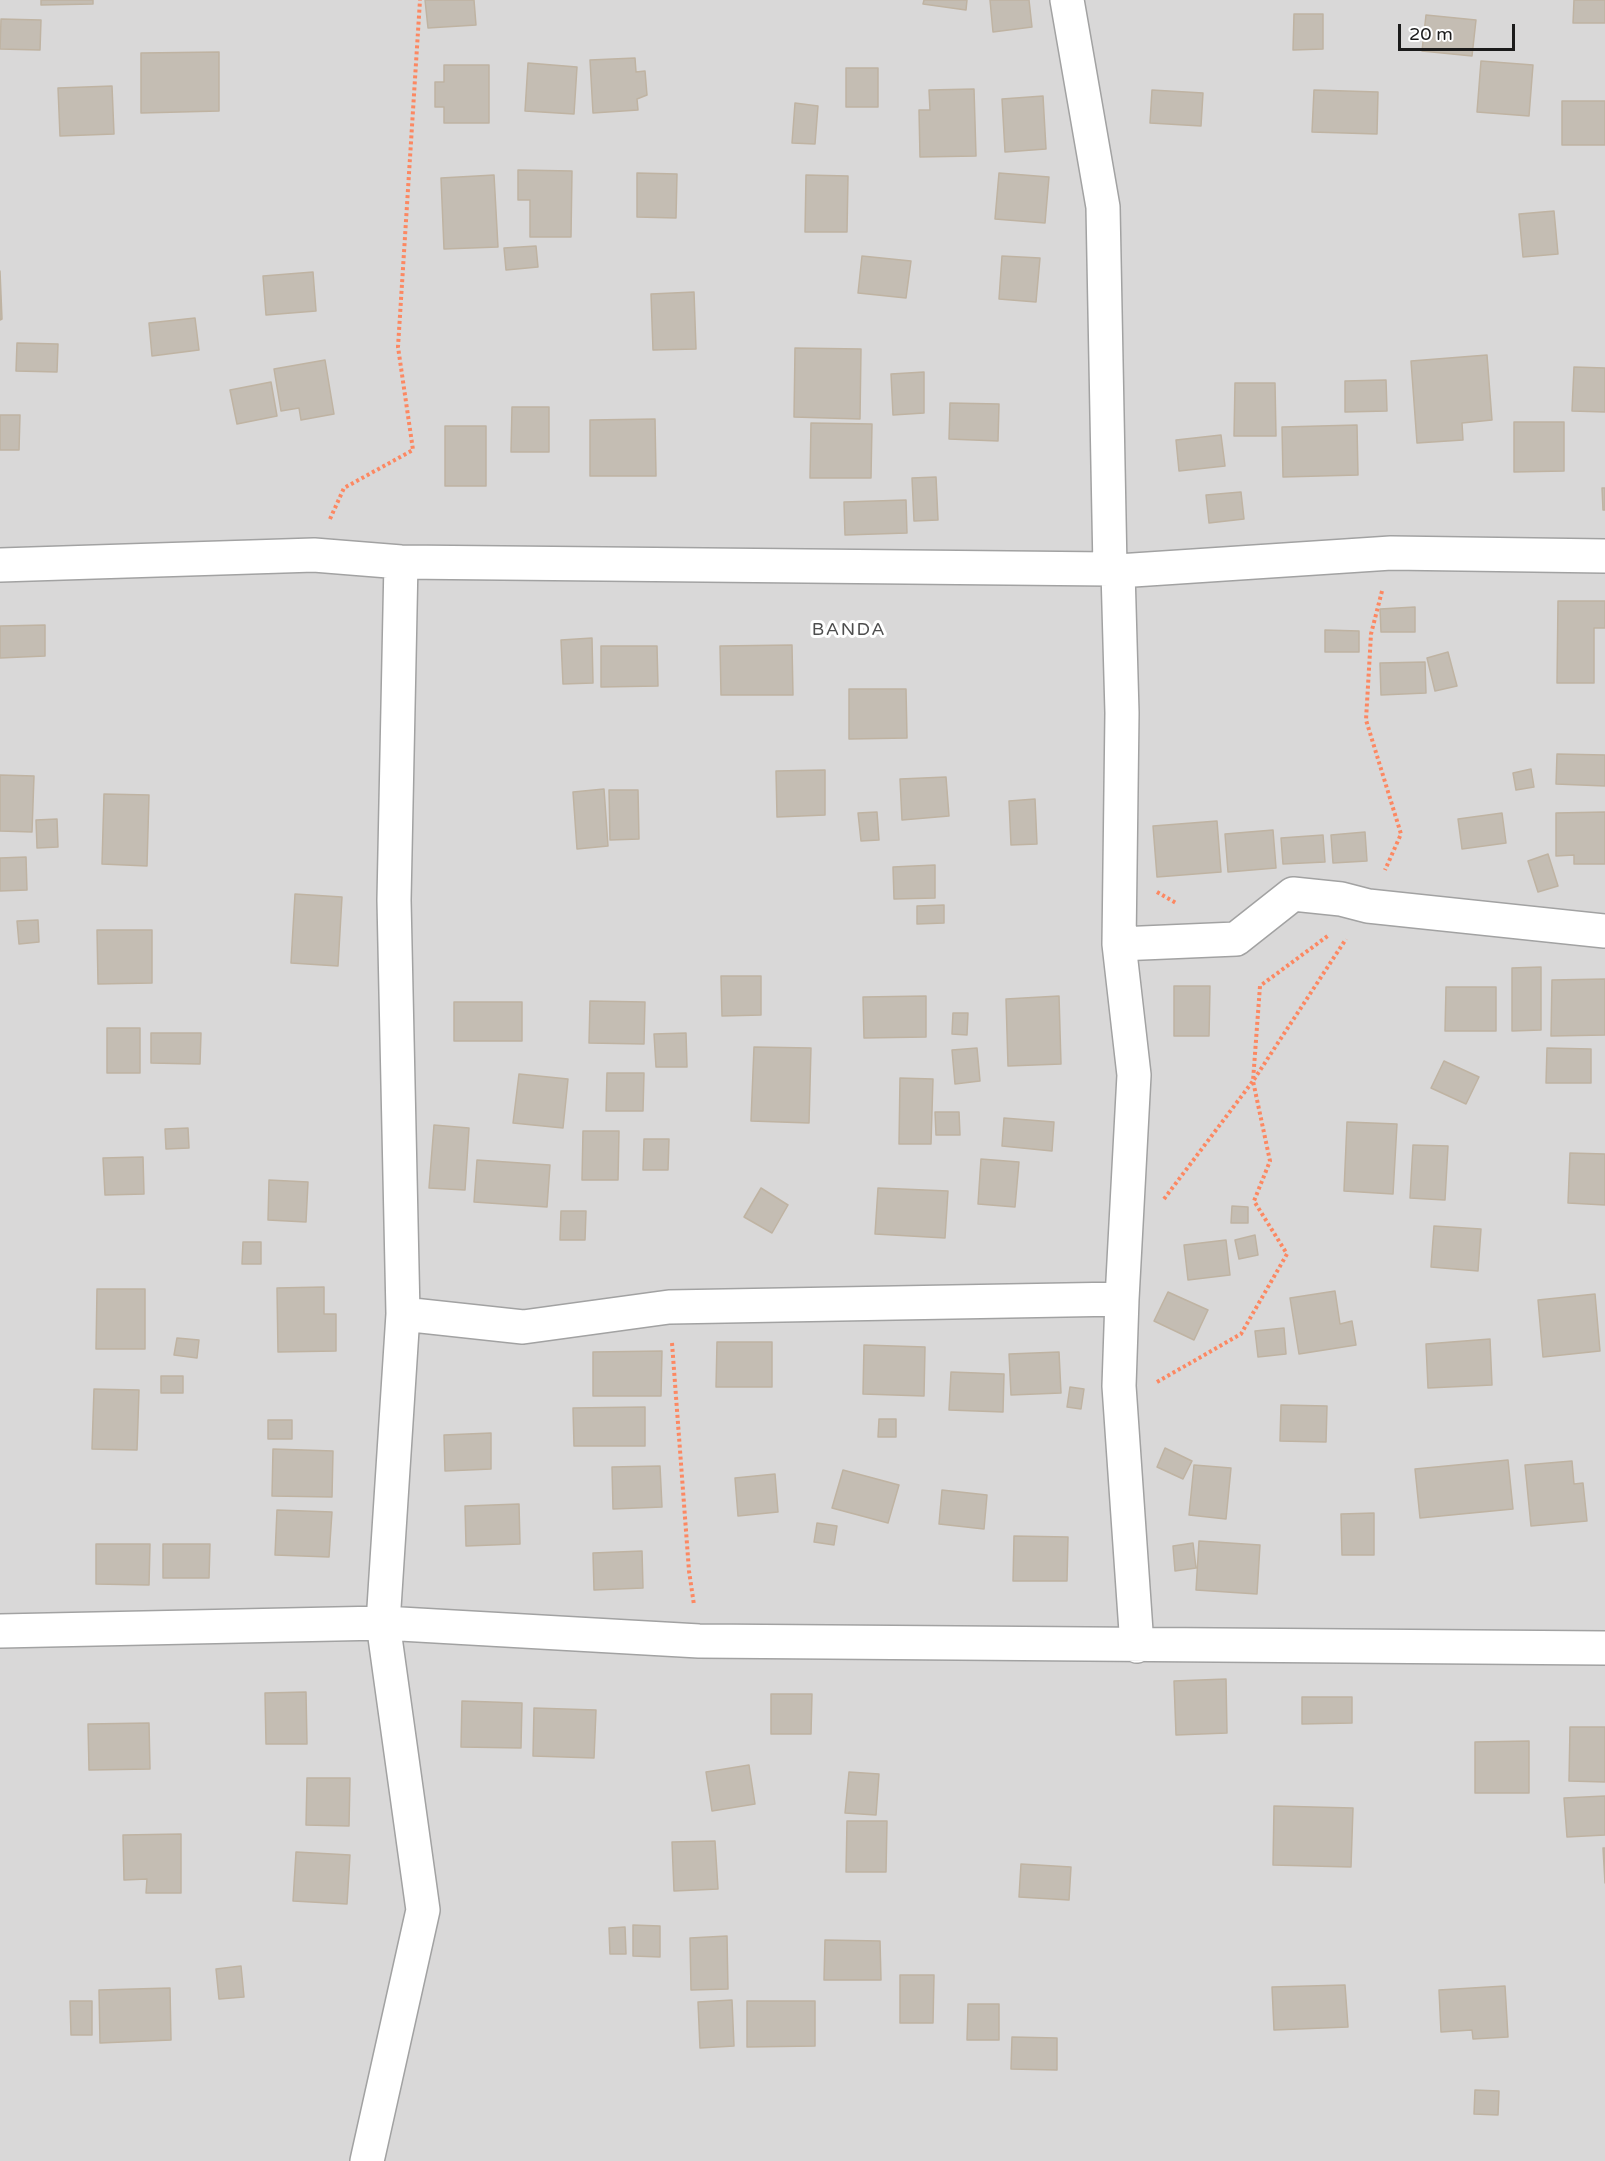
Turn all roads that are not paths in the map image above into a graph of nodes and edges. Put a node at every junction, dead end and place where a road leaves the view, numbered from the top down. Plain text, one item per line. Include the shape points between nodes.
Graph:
1 (1067, 0) edge
2 (1605, 556) edge
3 (401, 562) junction
4 (0, 565) edge
5 (1114, 570) junction
6 (1605, 931) edge
7 (1119, 945) junction
8 (1122, 1299) junction
9 (403, 1314) junction
10 (383, 1623) junction
11 (0, 1631) edge
12 (1137, 1646) junction
13 (1605, 1648) edge
14 (367, 2161) edge

1 - 5 street via 1103,207
2 - 5 street via 1391,553
3 - 4 street via 314,555
3 - 5 street
3 - 9 street via 394,900
5 - 7 street via 1122,713
6 - 7 street via 1368,906 1293,894 1236,939
7 - 8 street via 1134,1075
8 - 9 street via 669,1307 523,1327
8 - 12 street via 1119,1386
9 - 10 street
10 - 11 street
10 - 12 street via 699,1641
10 - 14 street via 423,1910
12 - 13 street

